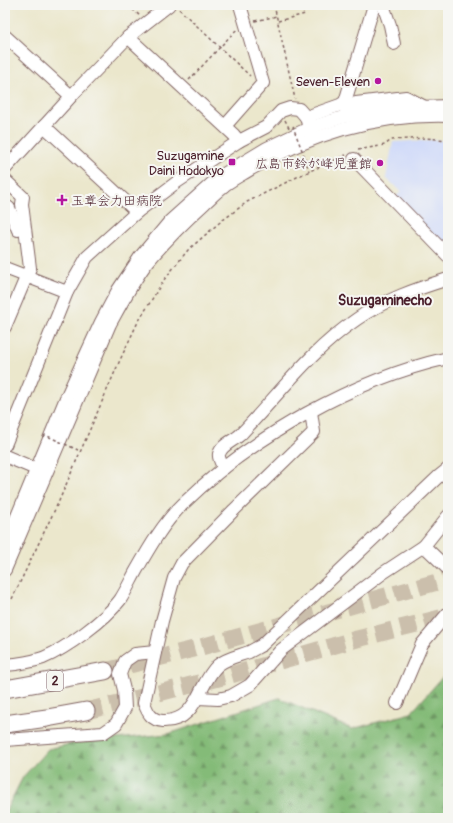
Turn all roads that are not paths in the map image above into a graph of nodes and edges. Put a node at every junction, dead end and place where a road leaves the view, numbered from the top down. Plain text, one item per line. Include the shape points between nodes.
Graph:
1 (169, 5) edge
2 (240, 5) edge
3 (374, 5) edge
4 (383, 5) edge
5 (5, 36) edge
6 (128, 37) junction
7 (394, 44) dead end
8 (71, 96) junction
9 (448, 106) edge
10 (448, 116) edge
11 (44, 126) junction
12 (225, 126) junction
13 (309, 128) junction
14 (239, 141) junction
15 (352, 156) road end
16 (5, 169) edge
17 (5, 180) edge
18 (5, 200) edge
19 (22, 204) junction
20 (5, 205) edge
21 (137, 212) junction
22 (18, 230) dead end
23 (448, 256) edge
24 (5, 268) edge
25 (27, 276) junction
26 (448, 279) edge
27 (67, 292) junction
28 (6, 320) edge
29 (448, 358) edge
30 (311, 412) junction
31 (5, 445) edge
32 (5, 456) edge
33 (224, 468) junction
34 (448, 469) edge
35 (42, 471) junction
36 (448, 516) edge
37 (5, 545) edge
38 (424, 546) junction
39 (448, 569) edge
40 (5, 570) edge
41 (448, 613) edge
42 (155, 652) junction
43 (5, 665) edge
44 (105, 671) tunnel mouth
45 (5, 689) edge
46 (198, 698) junction
47 (397, 703) dead end
48 (86, 711) tunnel mouth
49 (5, 724) edge
50 (5, 740) edge

1 - 6 street
2 - 12 street via 263,83
3 - 13 street via 345,102
4 - 7 street
5 - 8 street
6 - 8 street
6 - 12 street
8 - 11 street
9 - 13 street via 388,108 343,117
10 - 13 street via 389,119 349,127
11 - 16 street
11 - 21 street
12 - 14 street
13 - 14 street via 299,109 290,108 281,111 266,127
13 - 35 street via 267,148 219,177 170,221 140,257 101,322 66,398
14 - 21 street
15 - 23 street
17 - 19 street via 23,197
18 - 19 street
19 - 25 street via 30,268
20 - 22 street via 9,208
21 - 27 street via 87,257
24 - 25 street
25 - 27 street
25 - 28 street
26 - 33 street via 380,305 332,337 239,436 226,444 219,453
27 - 31 street
29 - 30 street via 357,389
30 - 33 street via 287,425
30 - 42 street via 314,432 182,563 174,578
32 - 35 street
33 - 43 street via 181,505 142,560 120,600 104,617 67,646 26,663
34 - 46 street via 262,645 218,665
35 - 37 street
35 - 40 street
36 - 38 street
38 - 39 street
38 - 46 street via 383,573 281,650 250,685 231,696 218,699
41 - 47 street via 422,644
42 - 46 street via 144,704 148,714 156,720 170,721 186,713
42 - 50 street via 135,654 125,661 120,674 125,708 116,724 103,733
44 - 45 highway, 2
48 - 49 highway

